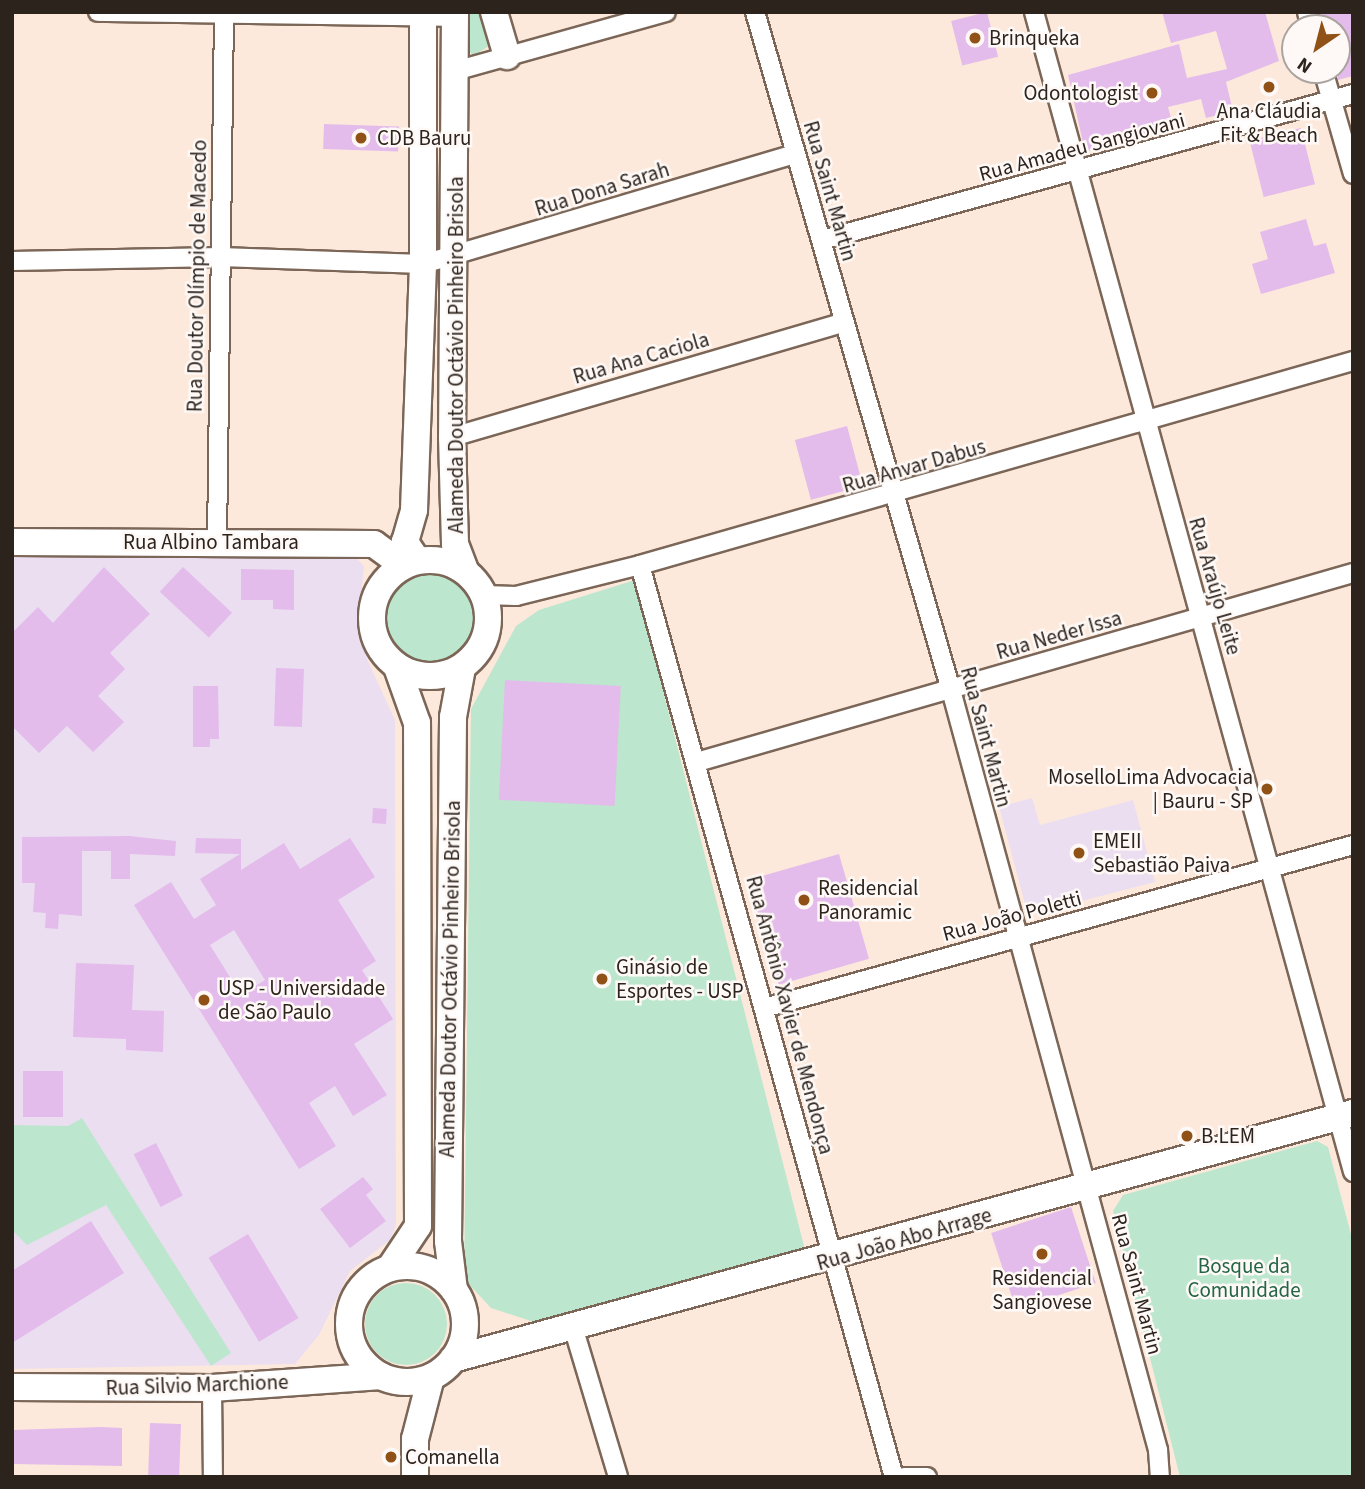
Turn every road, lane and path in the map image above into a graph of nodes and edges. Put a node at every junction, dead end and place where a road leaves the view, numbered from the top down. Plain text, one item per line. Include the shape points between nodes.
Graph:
1 (98, 12) edge
2 (494, 12) edge
3 (666, 12) edge
4 (755, 12) edge
5 (1034, 12) edge
6 (224, 14) edge
7 (423, 14) edge
8 (455, 15) edge
9 (507, 57) junction
10 (455, 71) junction
11 (1327, 84) edge
12 (1353, 94) edge
13 (1331, 101) junction
14 (794, 154) junction
15 (1080, 172) junction
16 (1353, 174) edge
17 (822, 240) junction
18 (220, 257) junction
19 (457, 257) junction
20 (12, 261) edge
21 (423, 264) junction
22 (843, 323) junction
23 (1353, 361) edge
24 (1147, 424) junction
25 (452, 437) junction
26 (896, 494) junction
27 (217, 541) junction
28 (12, 542) edge
29 (410, 563) junction
30 (640, 565) junction
31 (465, 570) junction
32 (1353, 573) edge
33 (484, 594) junction
34 (1200, 617) junction
35 (397, 667) junction
36 (462, 668) junction
37 (951, 690) junction
38 (697, 762) junction
39 (1353, 845) edge
40 (1271, 868) junction
41 (1015, 939) junction
42 (764, 1008) junction
43 (1345, 1115) edge
44 (1353, 1172) edge
45 (1087, 1187) junction
46 (832, 1259) junction
47 (390, 1268) junction
48 (454, 1290) junction
49 (574, 1330) junction
50 (453, 1359) junction
51 (432, 1377) junction
52 (389, 1379) junction
53 (12, 1387) edge
54 (212, 1388) junction
55 (415, 1439) junction
56 (213, 1477) edge
57 (415, 1477) edge
58 (618, 1477) edge
59 (894, 1477) edge
60 (904, 1477) edge
61 (927, 1477) edge
62 (1160, 1477) edge

1 - 6 street
2 - 9 street
3 - 9 street
4 - 14 street, Rua Saint Martin
5 - 15 street, Rua Araújo Leite
6 - 7 street
6 - 18 street, Rua Doutor Olímpio de Macedo
7 - 8 street
7 - 21 street, Alameda Doutor Octávio Pinheiro Brisola
8 - 10 street, Alameda Doutor Octávio Pinheiro Brisola
9 - 10 street
10 - 19 street, Alameda Doutor Octávio Pinheiro Brisola
11 - 13 street
12 - 13 street, Rua Amadeu Sangiovani
13 - 15 street, Rua Amadeu Sangiovani
13 - 16 street
14 - 17 street, Rua Saint Martin
14 - 19 street, Rua Dona Sarah
15 - 17 street, Rua Amadeu Sangiovani
15 - 24 street, Rua Araújo Leite
17 - 22 street, Rua Saint Martin
18 - 20 street, Rua Dona Sarah
18 - 21 street, Rua Dona Sarah
18 - 27 street, Rua Doutor Olímpio de Macedo
19 - 21 street, Rua Dona Sarah
19 - 25 street, Alameda Doutor Octávio Pinheiro Brisola
21 - 29 street, Alameda Doutor Octávio Pinheiro Brisola via 414,510 405,542
22 - 25 street, Rua Ana Caciola
22 - 26 street, Rua Saint Martin
23 - 24 street, Rua Anvar Dabus
24 - 26 street, Rua Anvar Dabus
24 - 34 street, Rua Araújo Leite
25 - 31 street, Alameda Doutor Octávio Pinheiro Brisola via 456,544
26 - 30 street, Rua Anvar Dabus
26 - 37 street, Rua Saint Martin
27 - 28 street, Rua Albino Tambara
27 - 29 street, Rua Albino Tambara via 374,544
29 - 31 street, Alameda Doutor Octávio Pinheiro Brisola
29 - 35 street, Alameda Doutor Octávio Pinheiro Brisola via 381,586 371,614 378,644
30 - 33 street, Rua Anvar Dabus via 516,596
30 - 38 street, Rua Antônio Xavier de Mendonça
31 - 33 street, Alameda Doutor Octávio Pinheiro Brisola
32 - 34 street, Rua Neder Issa
33 - 36 street, Alameda Doutor Octávio Pinheiro Brisola via 488,632
34 - 37 street, Rua Neder Issa
34 - 40 street, Rua Araújo Leite
35 - 36 street via 433,677
35 - 47 street, Alameda Doutor Octávio Pinheiro Brisola via 417,723 418,1226
36 - 48 street, Alameda Doutor Octávio Pinheiro Brisola via 452,744 448,1241
37 - 38 street, Rua Neder Issa
37 - 41 street, Rua Saint Martin
38 - 42 street, Rua Antônio Xavier de Mendonça
39 - 40 street, Rua João Poletti
40 - 41 street, Rua João Poletti
40 - 43 street, Rua Araújo Leite
41 - 42 street, Rua João Poletti
41 - 45 street, Rua Saint Martin
42 - 46 street, Rua Antônio Xavier de Mendonça
43 - 44 street, Rua Araújo Leite
43 - 45 street, Rua João Abo Arrage
45 - 46 street, Rua João Abo Arrage
45 - 62 street, Rua Saint Martin
46 - 49 street, Rua João Abo Arrage
46 - 59 street, Rua Antônio Xavier de Mendonça
47 - 48 street via 425,1269
47 - 52 street, Alameda Doutor Octávio Pinheiro Brisola via 365,1284 350,1309 354,1348
48 - 50 street, Alameda Doutor Octávio Pinheiro Brisola via 465,1325
49 - 50 street, Rua João Abo Arrage
49 - 58 street
50 - 51 street, Alameda Doutor Octávio Pinheiro Brisola
51 - 52 street
51 - 55 street, Alameda Doutor Octávio Pinheiro Brisola
52 - 54 street, Rua Silvio Marchione
52 - 55 street, Alameda Doutor Octávio Pinheiro Brisola
53 - 54 street, Rua Silvio Marchione
54 - 56 street
55 - 57 street, Alameda Doutor Octávio Pinheiro Brisola
60 - 61 street

